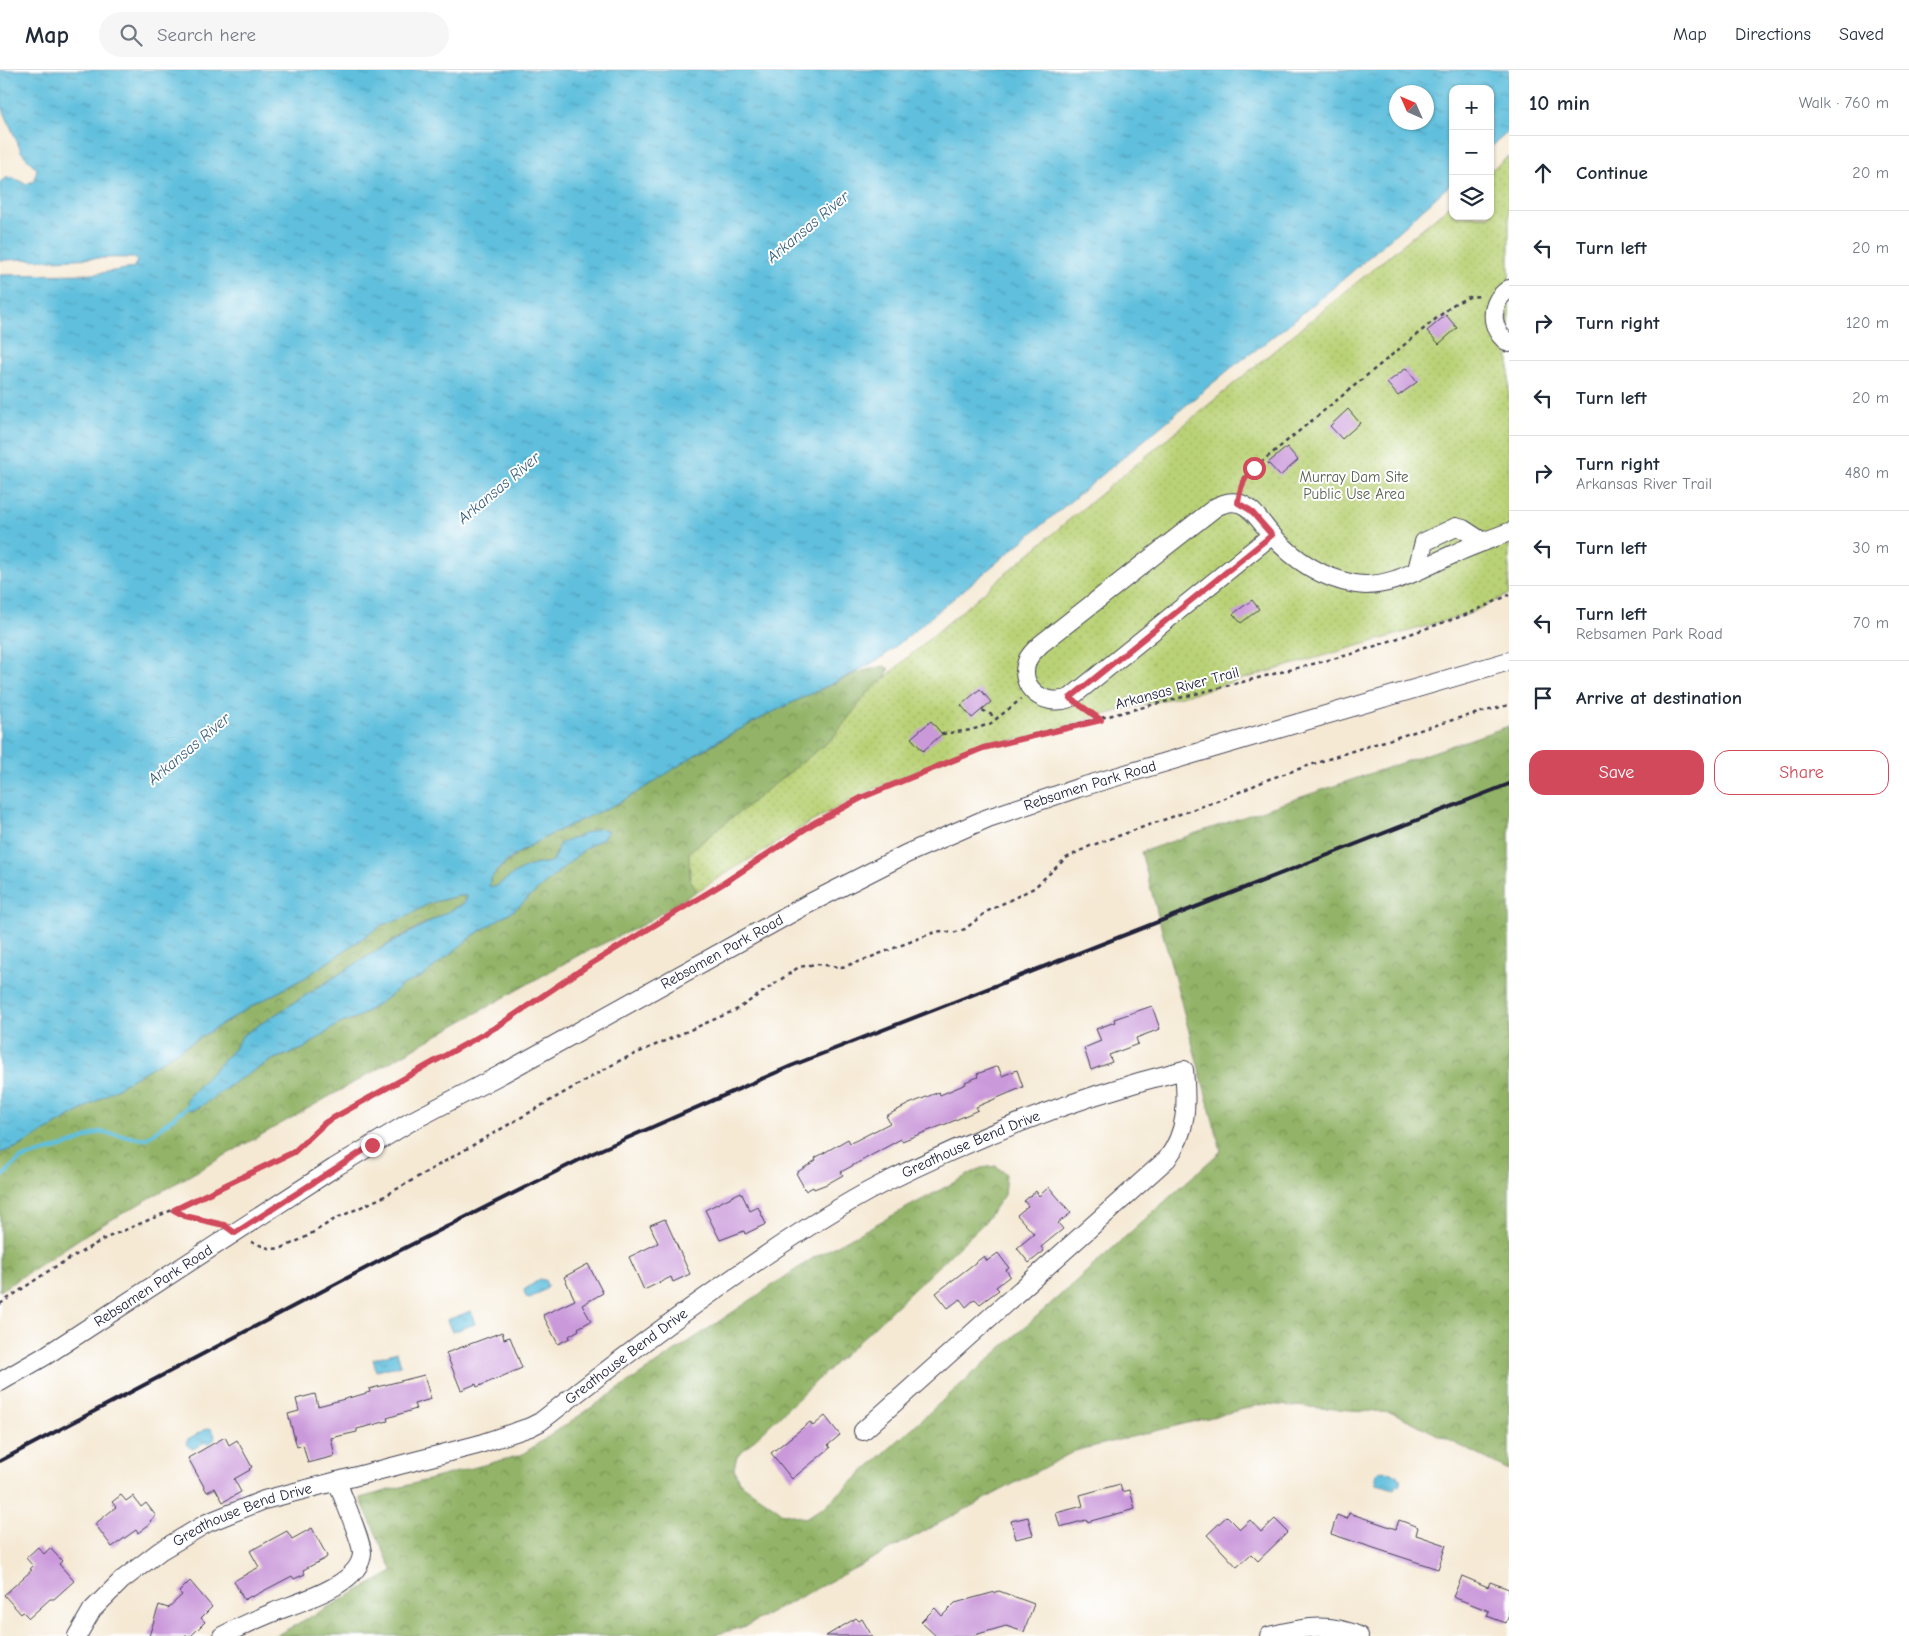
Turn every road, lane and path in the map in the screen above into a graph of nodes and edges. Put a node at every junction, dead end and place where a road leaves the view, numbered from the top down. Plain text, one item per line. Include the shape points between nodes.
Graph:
1 (1504, 294) edge
2 (1509, 343) edge
3 (1238, 503) junction
4 (1509, 532) edge
5 (1272, 535) junction
6 (1509, 595) edge
7 (1507, 660) edge
8 (1032, 690) junction
9 (1070, 698) junction
10 (1509, 706) edge
11 (982, 710) dead end
12 (998, 718) junction
13 (1101, 720) junction
14 (942, 734) dead end
15 (174, 1210) junction
16 (235, 1233) junction
17 (0, 1304) edge
18 (0, 1382) edge
19 (862, 1431) dead end
20 (337, 1481) junction
21 (77, 1636) edge
22 (222, 1636) edge
23 (1269, 1636) edge
24 (1359, 1636) edge

1 - 2 street via 1494,311 1496,328
1 - 3 path via 1478,296 1454,304 1254,468 1245,477
3 - 5 street via 1250,510
3 - 8 street via 1216,507 1041,644 1027,665 1027,680
4 - 5 street via 1371,585 1354,584 1329,576 1303,563
5 - 9 street
6 - 13 path, Arkansas River Trail via 1468,614 1352,654
7 - 16 street, Rebsamen Park Road via 1078,788 988,818 933,842 806,906 410,1122
8 - 9 street via 1052,702
8 - 12 path
9 - 13 path
10 - 16 path via 1312,764 1090,846 1066,858 1034,888 986,912 959,932 935,932 842,967 799,966 738,1009 619,1061 384,1197 335,1218 282,1248 271,1249 246,1241
11 - 12 path
12 - 14 path via 981,727
13 - 15 path, Arkansas River Trail via 983,748 863,797 802,831 498,1026 326,1122 294,1152
15 - 16 path via 185,1216 224,1225
15 - 17 path, Arkansas River Trail via 106,1238 53,1268
16 - 18 street, Rebsamen Park Road
19 - 20 street, Greathouse Bend Drive via 1167,1159 1175,1148 1185,1114 1184,1070 998,1130 880,1185 828,1214 758,1260 530,1427 477,1445
20 - 21 street, Greathouse Bend Drive via 264,1500 207,1523 160,1551 122,1580 92,1610
20 - 22 street via 362,1549 358,1567 326,1591
23 - 24 street via 1318,1627

